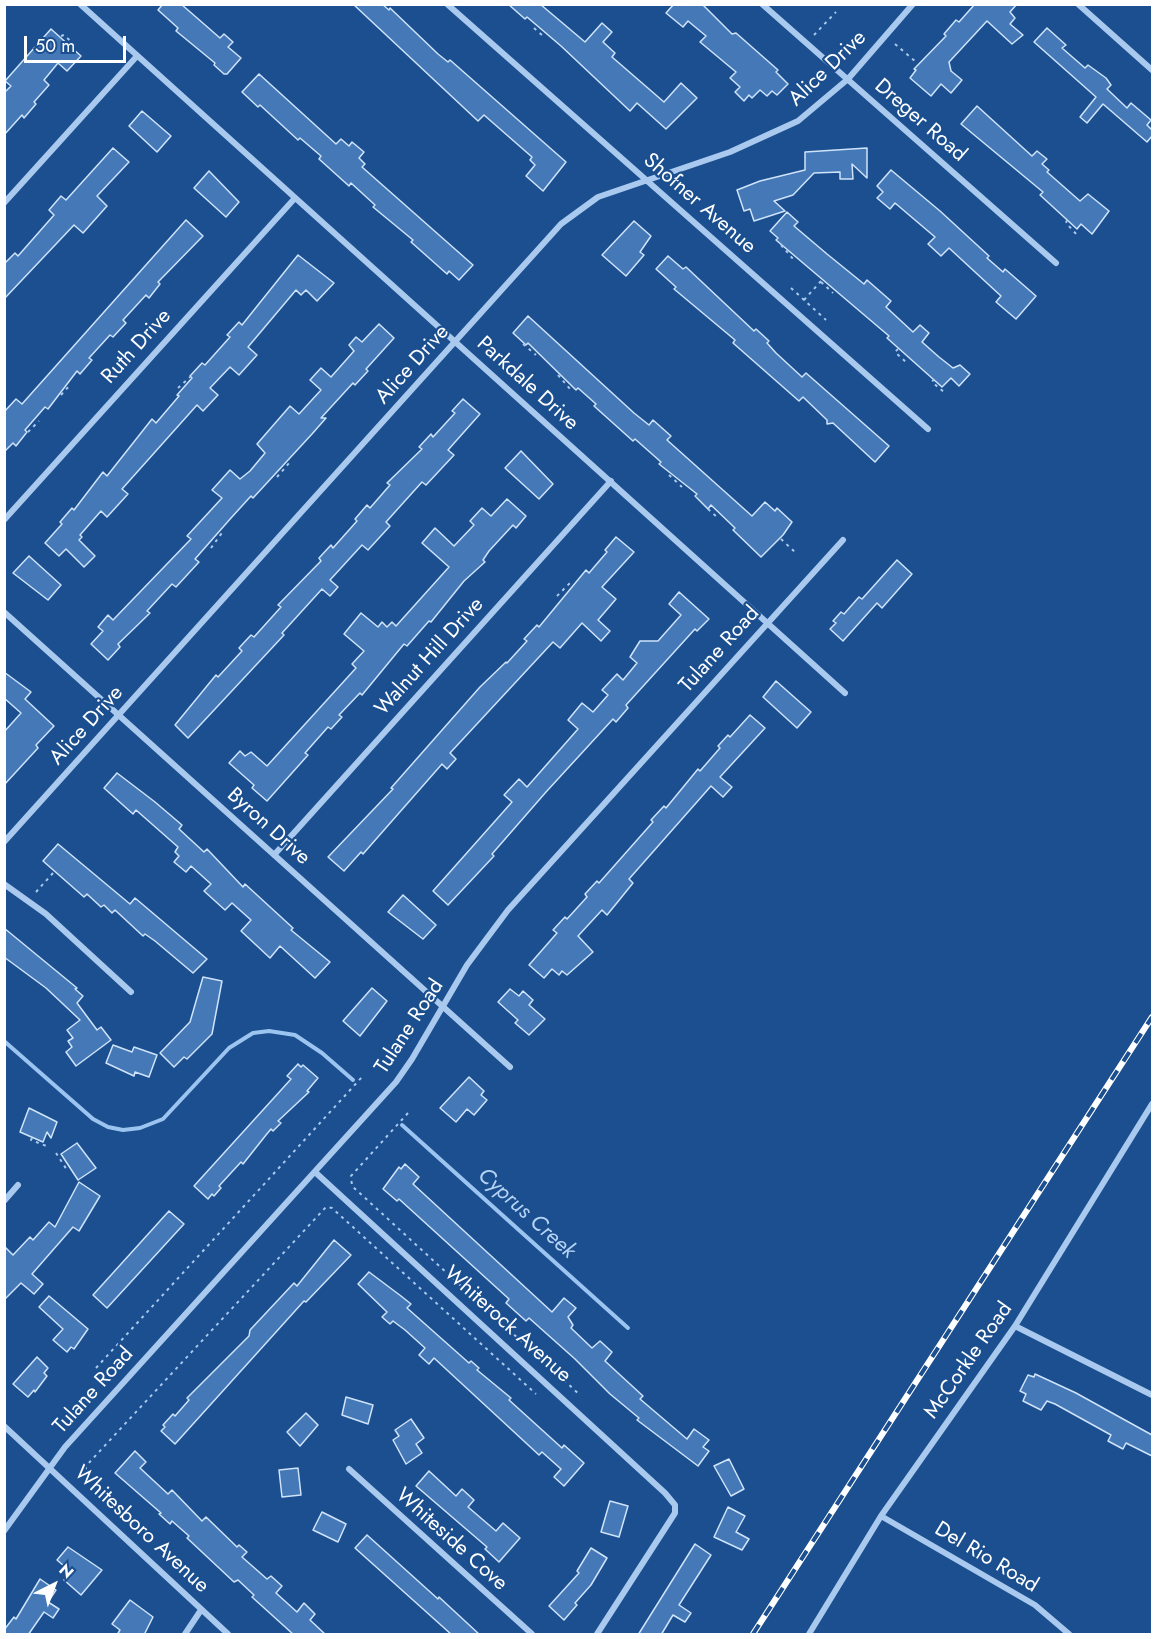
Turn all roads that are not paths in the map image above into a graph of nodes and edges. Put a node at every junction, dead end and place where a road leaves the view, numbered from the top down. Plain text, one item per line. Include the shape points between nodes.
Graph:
1 (80, 4) edge
2 (447, 4) edge
3 (762, 4) edge
4 (913, 4) edge
5 (1078, 4) edge
6 (137, 56) junction
7 (1152, 70) edge
8 (848, 79) junction
9 (646, 180) junction
10 (295, 198) junction
11 (4, 203) edge
12 (1056, 263) dead end
13 (455, 342) junction
14 (928, 429) dead end
15 (611, 481) junction
16 (4, 520) edge
17 (843, 540) dead end
18 (4, 612) edge
19 (767, 622) junction
20 (845, 693) dead end
21 (119, 716) junction
22 (4, 842) edge
23 (274, 855) junction
24 (4, 884) edge
25 (131, 992) dead end
26 (444, 1007) junction
27 (510, 1067) dead end
28 (1152, 1104) edge
29 (315, 1172) junction
30 (18, 1185) dead end
31 (4, 1201) edge
32 (1015, 1326) junction
33 (1152, 1395) edge
34 (4, 1426) edge
35 (49, 1466) junction
36 (349, 1469) dead end
37 (882, 1516) junction
38 (4, 1531) edge
39 (201, 1610) junction
40 (185, 1635) edge
41 (228, 1635) edge
42 (532, 1635) edge
43 (597, 1635) edge
44 (809, 1635) edge
45 (1069, 1635) edge

1 - 6 street, Parkdale Drive
2 - 9 street, Shofner Avenue
3 - 8 street, Dreger Road
4 - 8 street, Alice Drive
5 - 7 street
6 - 10 street, Parkdale Drive
6 - 11 street
8 - 9 street, Alice Drive via 784,129
8 - 12 street, Dreger Road
9 - 13 street, Alice Drive via 598,197 561,224
9 - 14 street, Shofner Avenue
10 - 13 street, Parkdale Drive
10 - 16 street, Ruth Drive
13 - 15 street, Parkdale Drive
13 - 21 street, Alice Drive
15 - 19 street, Parkdale Drive
15 - 23 street, Walnut Hill Drive
17 - 19 street, Tulane Road
18 - 21 street, Byron Drive
19 - 20 street, Parkdale Drive
19 - 26 street, Tulane Road via 508,910 477,950
21 - 22 street, Alice Drive
21 - 23 street, Byron Drive
23 - 26 street, Byron Drive
24 - 25 street via 46,914
26 - 27 street, Byron Drive
26 - 29 street, Tulane Road via 396,1082
28 - 32 street, McCorkle Road
29 - 35 street, Tulane Road
29 - 43 street, Whiterock Avenue via 675,1505 675,1513
30 - 31 street
32 - 33 street
32 - 37 street, McCorkle Road
34 - 35 street, Whitesboro Avenue
35 - 38 street, Tulane Road
35 - 39 street, Whitesboro Avenue
36 - 42 street, Whiteside Cove
37 - 44 street, McCorkle Road
37 - 45 street, Del Rio Road via 1035,1605
39 - 40 street
39 - 41 street, Whitesboro Avenue

